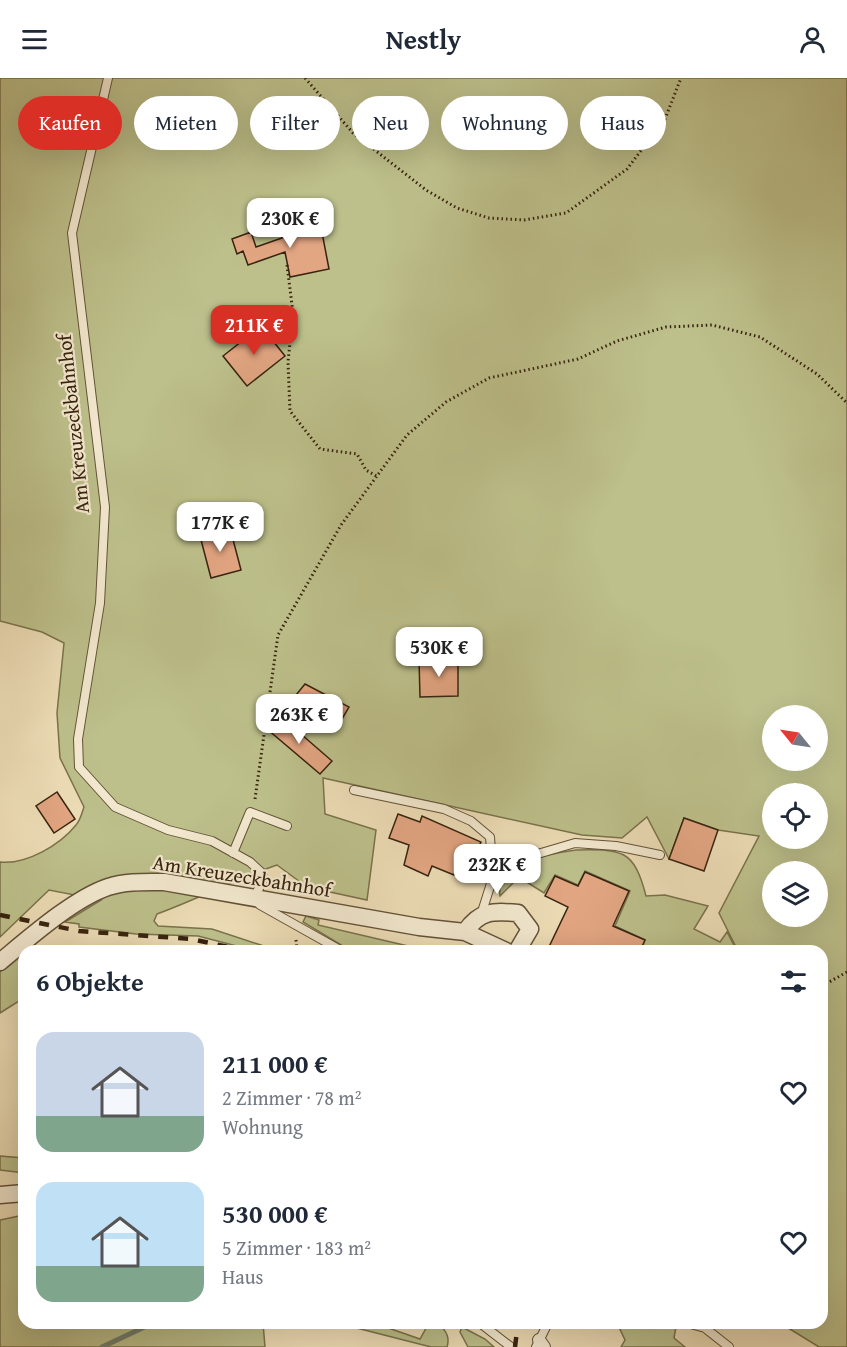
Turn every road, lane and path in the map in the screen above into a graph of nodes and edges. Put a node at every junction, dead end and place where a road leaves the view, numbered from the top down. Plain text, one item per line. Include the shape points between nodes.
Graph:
1 (108, 78) edge
2 (305, 78) edge
3 (681, 78) edge
4 (287, 265) dead end
5 (847, 403) edge
6 (378, 477) junction
7 (354, 790) dead end
8 (250, 812) junction
9 (287, 826) dead end
10 (233, 853) junction
11 (660, 855) dead end
12 (493, 877) junction
13 (254, 897) junction
14 (481, 915) junction
15 (465, 932) junction
16 (22, 945) edge
17 (331, 945) edge
18 (493, 945) edge
19 (521, 945) edge
20 (18, 948) edge
21 (0, 962) edge
22 (847, 972) edge
23 (828, 983) edge
24 (18, 1194) edge
25 (0, 1195) edge
26 (488, 1329) edge
27 (546, 1329) edge
28 (706, 1329) edge
29 (540, 1345) edge
30 (511, 1347) edge
31 (729, 1347) edge

1 - 10 lane, Am Kreuzeckbahnhof via 72,233 105,507 100,603 78,739 79,767 115,807 168,830 212,841
2 - 3 path via 353,133 426,190 456,208 489,219 524,220 566,213 627,169 665,118
4 - 6 path via 293,313 288,362 290,411 320,450 357,454 366,470
5 - 6 path via 817,374 760,338 712,325 666,327 617,341 578,359 489,378 446,402 407,435
6 - 8 path via 341,525 278,635 256,795
7 - 12 lane via 444,810 471,821 489,837
8 - 9 lane
8 - 10 lane
10 - 13 lane, Am Kreuzeckbahnhof via 262,874
11 - 12 lane via 575,843 524,858
12 - 14 lane
13 - 15 street, Am Kreuzeckbahnhof
13 - 16 street, Am Kreuzeckbahnhof via 164,882 108,887 82,900
13 - 17 lane via 269,912
14 - 15 street
14 - 19 street via 518,913 530,929
15 - 18 street, Am Kreuzeckbahnhof
20 - 21 street, Am Kreuzeckbahnhof
22 - 23 path
24 - 25 street
26 - 30 lane
27 - 29 lane
28 - 31 lane

